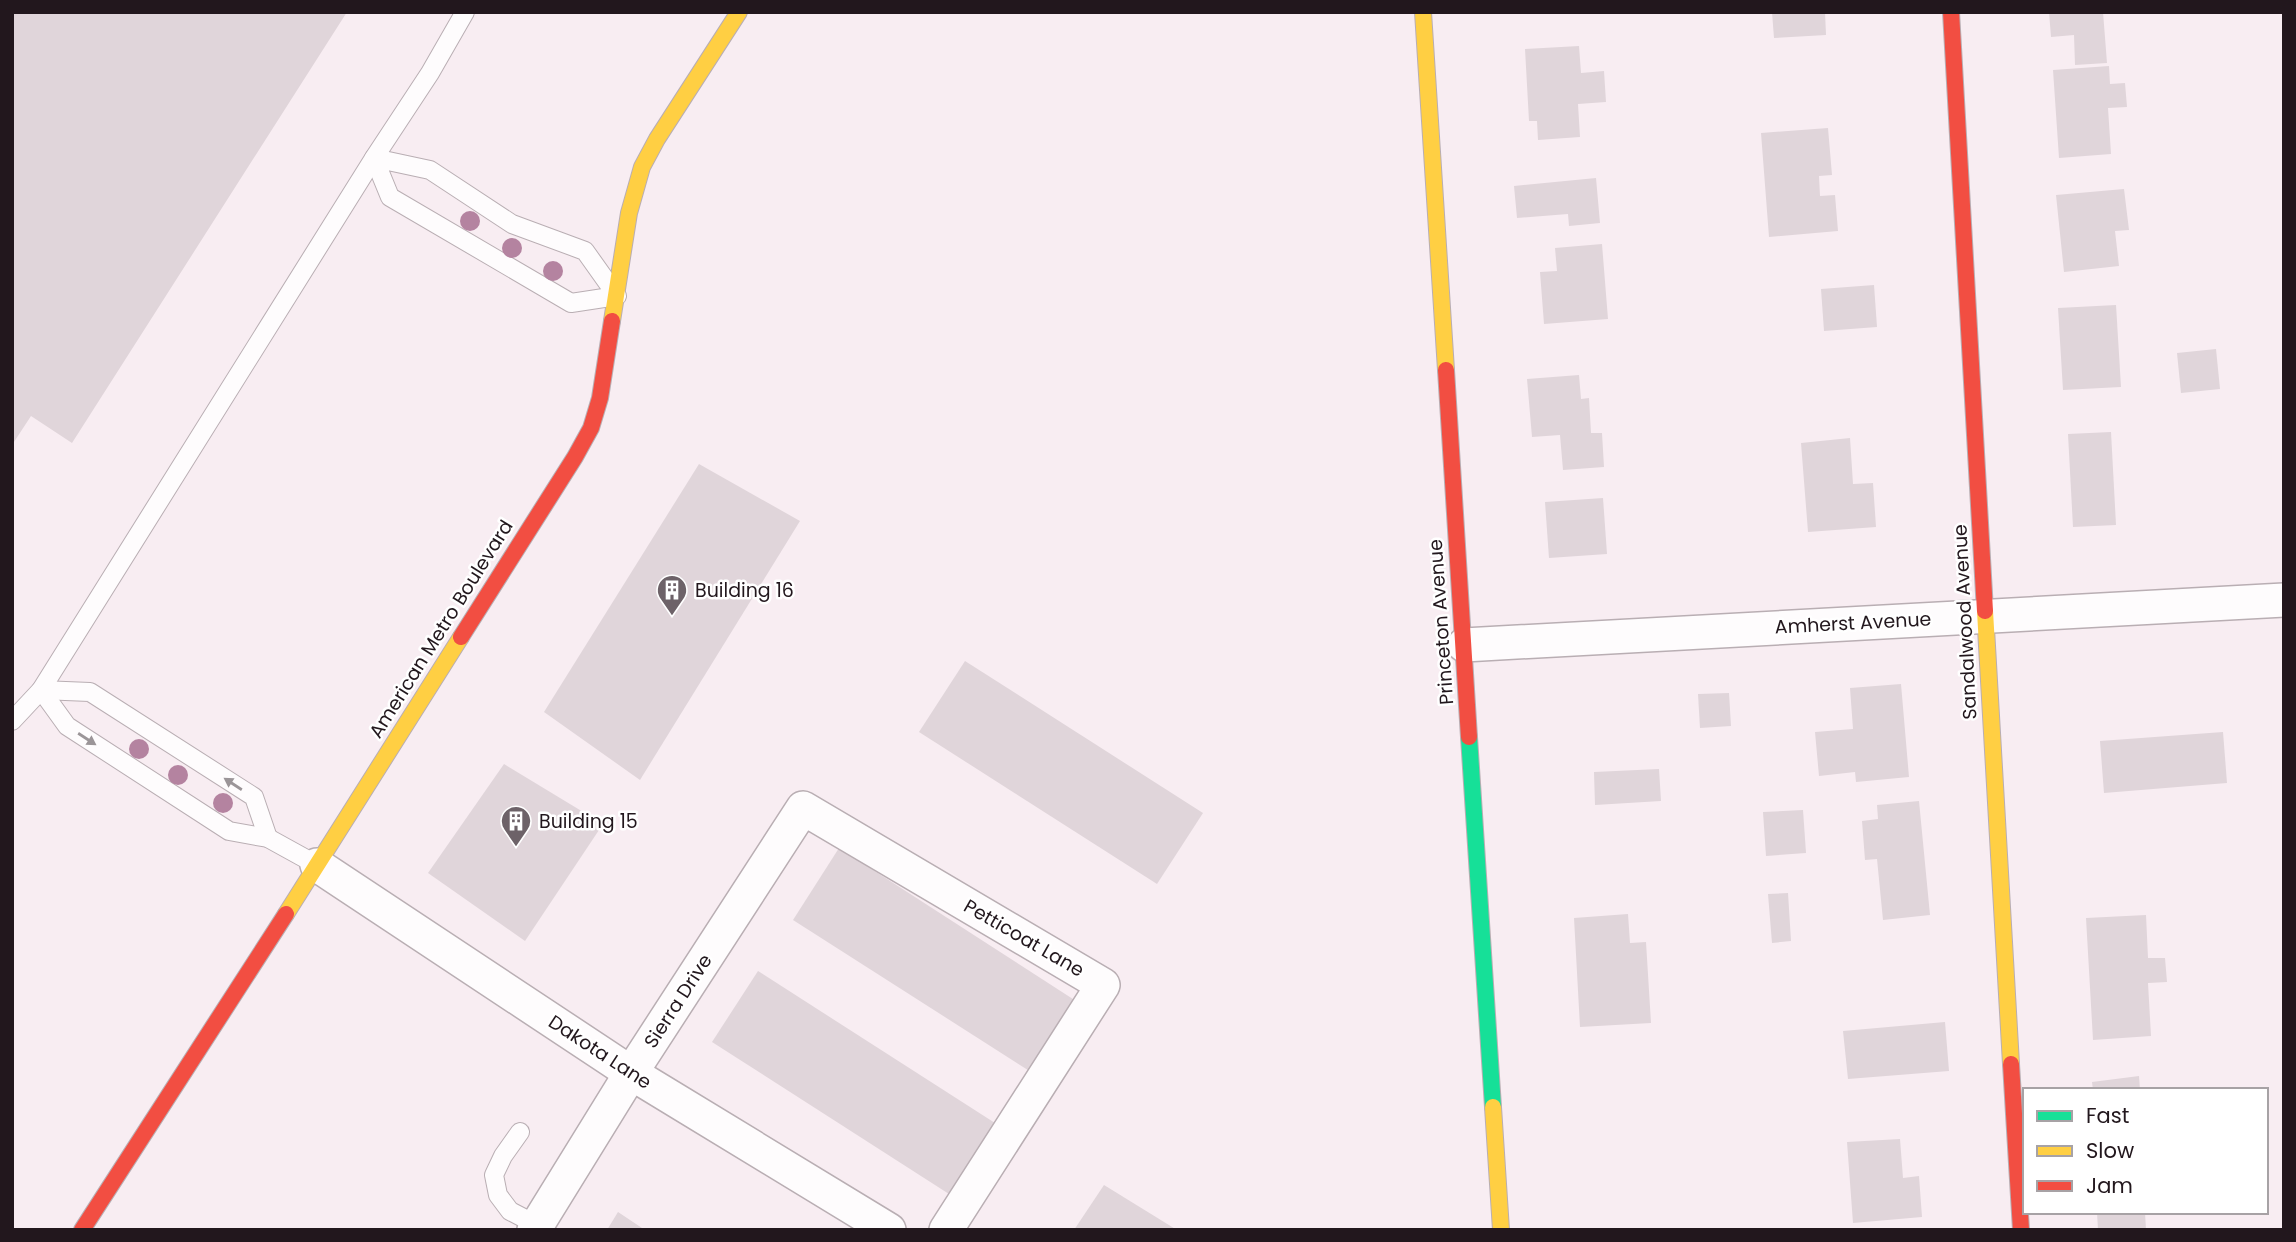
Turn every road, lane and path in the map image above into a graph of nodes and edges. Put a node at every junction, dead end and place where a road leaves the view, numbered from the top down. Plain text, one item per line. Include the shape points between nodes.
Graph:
1 (465, 12) edge
2 (738, 12) edge
3 (1423, 12) edge
4 (1951, 12) edge
5 (374, 158) junction
6 (617, 296) junction
7 (2284, 600) edge
8 (1986, 616) junction
9 (1464, 645) junction
10 (41, 690) junction
11 (12, 721) edge
12 (803, 808) joint
13 (268, 838) junction
14 (317, 865) junction
15 (631, 1073) junction
16 (520, 1132) dead end
17 (535, 1227) edge
18 (82, 1230) edge
19 (889, 1230) edge
20 (946, 1230) edge
21 (1501, 1230) edge
22 (2021, 1230) edge

1 - 5 lane
2 - 6 street, American Metro Boulevard via 642,167 629,213
3 - 9 street, Princeton Avenue
4 - 8 street, Sandalwood Avenue
5 - 6 lane via 430,170 512,224 585,251
5 - 6 lane via 390,197 571,303
5 - 10 lane
6 - 14 street, American Metro Boulevard via 591,428
7 - 8 street, Amherst Avenue
8 - 9 street, Amherst Avenue
8 - 22 street, Sandalwood Avenue
9 - 21 street, Princeton Avenue
10 - 11 lane
10 -> 13 lane via 67,726 229,831
13 -> 10 lane via 254,797 90,692
12 - 15 street, Sierra Drive
12 - 20 street, Petticoat Lane via 1103,985
13 - 14 lane
14 - 15 street, Dakota Lane
14 - 18 street, American Metro Boulevard
15 - 17 street, Sierra Drive
15 - 19 street, Dakota Lane
16 - 17 lane via 495,1175 498,1195 510,1211

